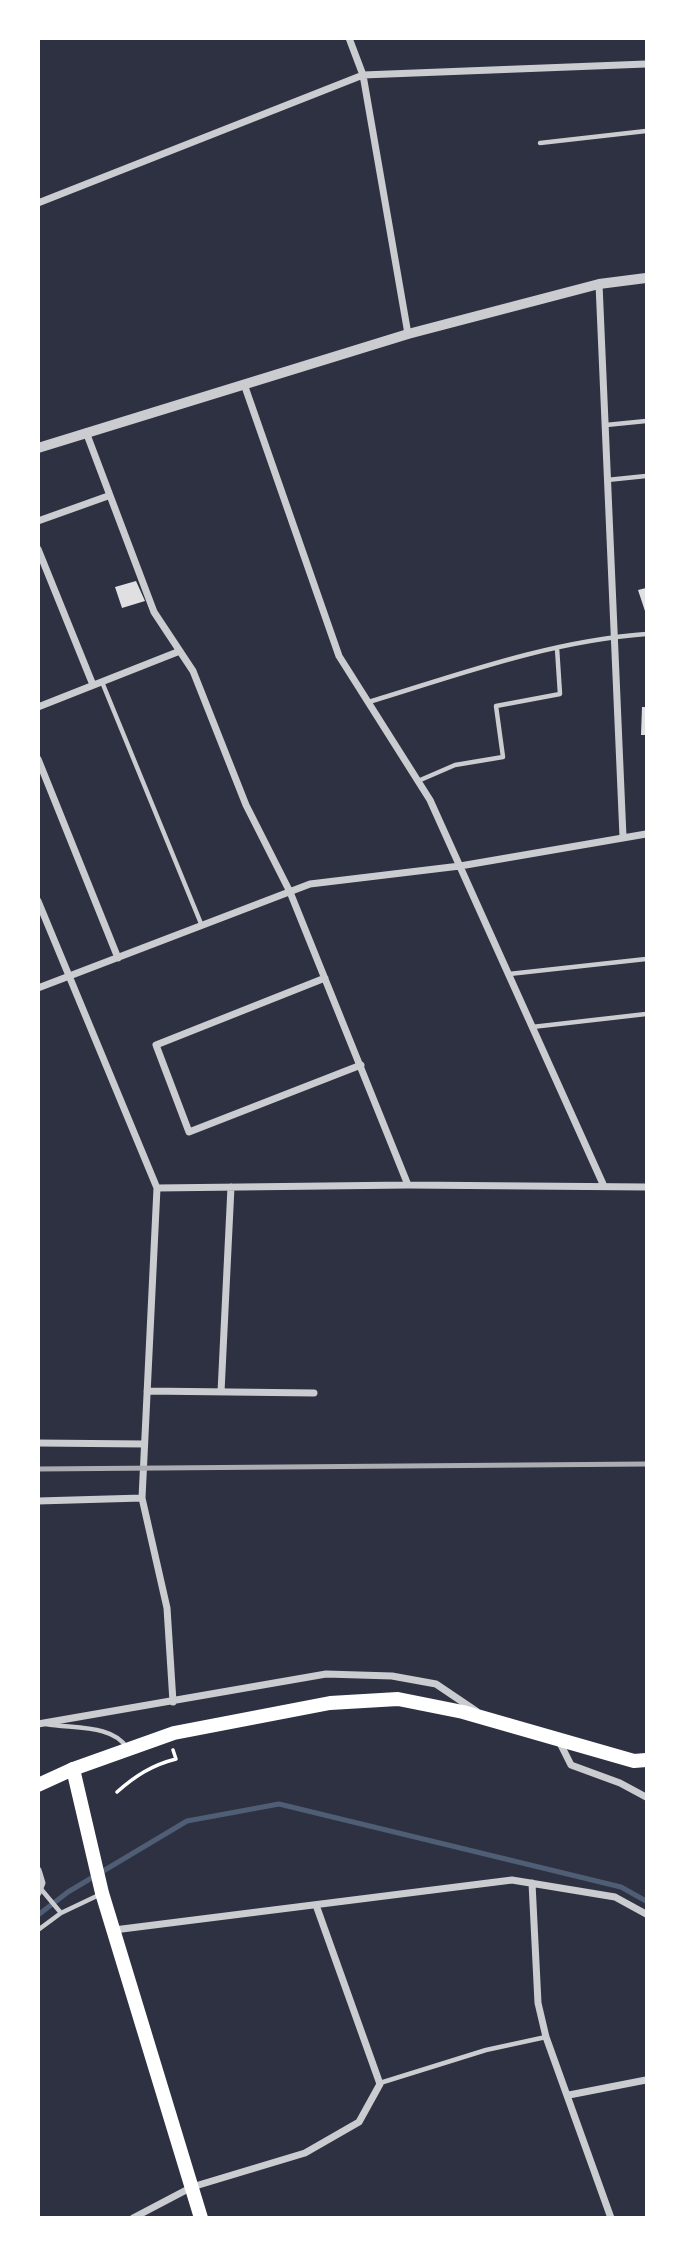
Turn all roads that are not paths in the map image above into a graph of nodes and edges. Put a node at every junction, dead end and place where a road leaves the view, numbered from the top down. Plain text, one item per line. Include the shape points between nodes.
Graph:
1 (349, 38) edge
2 (646, 64) edge
3 (363, 75) junction
4 (646, 131) edge
5 (540, 143) dead end
6 (38, 203) edge
7 (646, 278) edge
8 (599, 284) junction
9 (408, 334) junction
10 (244, 383) junction
11 (646, 421) edge
12 (605, 425) junction
13 (86, 431) junction
14 (38, 448) edge
15 (646, 476) edge
16 (607, 480) junction
17 (108, 496) junction
18 (38, 521) edge
19 (38, 549) edge
20 (646, 634) edge
21 (614, 636) junction
22 (557, 648) junction
23 (180, 651) junction
24 (102, 681) junction
25 (93, 685) junction
26 (368, 703) junction
27 (38, 707) edge
28 (38, 759) edge
29 (418, 781) junction
30 (646, 834) edge
31 (623, 837) junction
32 (460, 866) junction
33 (290, 892) junction
34 (38, 901) edge
35 (202, 926) junction
36 (118, 958) junction
37 (646, 959) edge
38 (509, 974) junction
39 (67, 976) junction
40 (325, 978) junction
41 (38, 988) edge
42 (646, 1014) edge
43 (533, 1027) junction
44 (361, 1065) junction
45 (603, 1184) junction
46 (408, 1185) junction
47 (231, 1187) junction
48 (646, 1187) edge
49 (157, 1188) junction
50 (147, 1391) junction
51 (221, 1392) junction
52 (314, 1394) dead end
53 (38, 1443) edge
54 (144, 1444) junction
55 (142, 1497) junction
56 (38, 1501) edge
57 (173, 1702) junction
58 (487, 1719) junction
59 (40, 1724) edge
60 (559, 1740) junction
61 (127, 1748) junction
62 (646, 1760) edge
63 (73, 1769) junction
64 (38, 1785) edge
65 (646, 1797) edge
66 (38, 1870) edge
67 (532, 1883) junction
68 (39, 1891) edge
69 (102, 1893) junction
70 (316, 1905) junction
71 (61, 1913) junction
72 (646, 1914) edge
73 (38, 1930) edge
74 (113, 1930) junction
75 (546, 2037) junction
76 (646, 2080) edge
77 (380, 2084) junction
78 (569, 2095) junction
79 (192, 2187) junction
80 (133, 2217) edge
81 (201, 2217) edge
82 (611, 2217) edge

1 - 3 street
2 - 3 street
3 - 6 street
3 - 9 street
4 - 5 lane
7 - 8 street
8 - 9 street
8 - 12 street
9 - 10 street
10 - 13 street
10 - 26 street via 339,656
11 - 12 lane
12 - 16 street
13 - 14 street
13 - 17 street
15 - 16 lane
16 - 21 street
17 - 18 street
17 - 23 street via 154,612
19 - 25 street
20 - 21 lane
21 - 22 lane
21 - 31 street
22 - 26 lane
22 - 29 lane via 560,694 496,706 503,757 455,765
23 - 24 street
23 - 33 street via 193,671 246,805
24 - 25 street
24 - 35 lane
25 - 27 street
26 - 29 street
28 - 36 street
29 - 32 street
30 - 31 street
31 - 32 street
32 - 33 street via 310,884
32 - 38 street
33 - 35 street
33 - 40 street
34 - 39 street
35 - 36 street
36 - 39 street
37 - 38 lane
38 - 43 street
39 - 41 street
39 - 49 street
40 - 44 street
40 - 44 street via 156,1045 189,1132
42 - 43 lane
43 - 45 street
44 - 46 street
45 - 46 street
45 - 48 street
46 - 47 street
47 - 49 street
47 - 51 street
49 - 50 street
50 - 51 street
50 - 54 street
51 - 52 street
53 - 54 street
54 - 55 street
55 - 56 street
55 - 57 street via 167,1608
57 - 58 street via 326,1674 392,1676 436,1684
57 - 59 street
58 - 60 main road
58 - 61 main road via 398,1699 330,1703 174,1732
59 - 61 lane via 107,1732 120,1737
60 - 62 main road via 634,1761
60 - 65 street via 571,1765
61 - 63 main road
63 - 64 main road
63 - 69 main road
66 - 68 street
67 - 70 street via 512,1880
67 - 72 street via 615,1897
67 - 75 street via 538,2003
68 - 71 lane
69 - 71 lane
69 - 74 main road
70 - 74 street
70 - 77 street
71 - 73 lane
74 - 79 main road
75 - 77 lane via 486,2050
75 - 78 street
76 - 78 street
77 - 79 street via 359,2122 305,2154
78 - 82 street
79 - 80 street
79 - 81 main road

